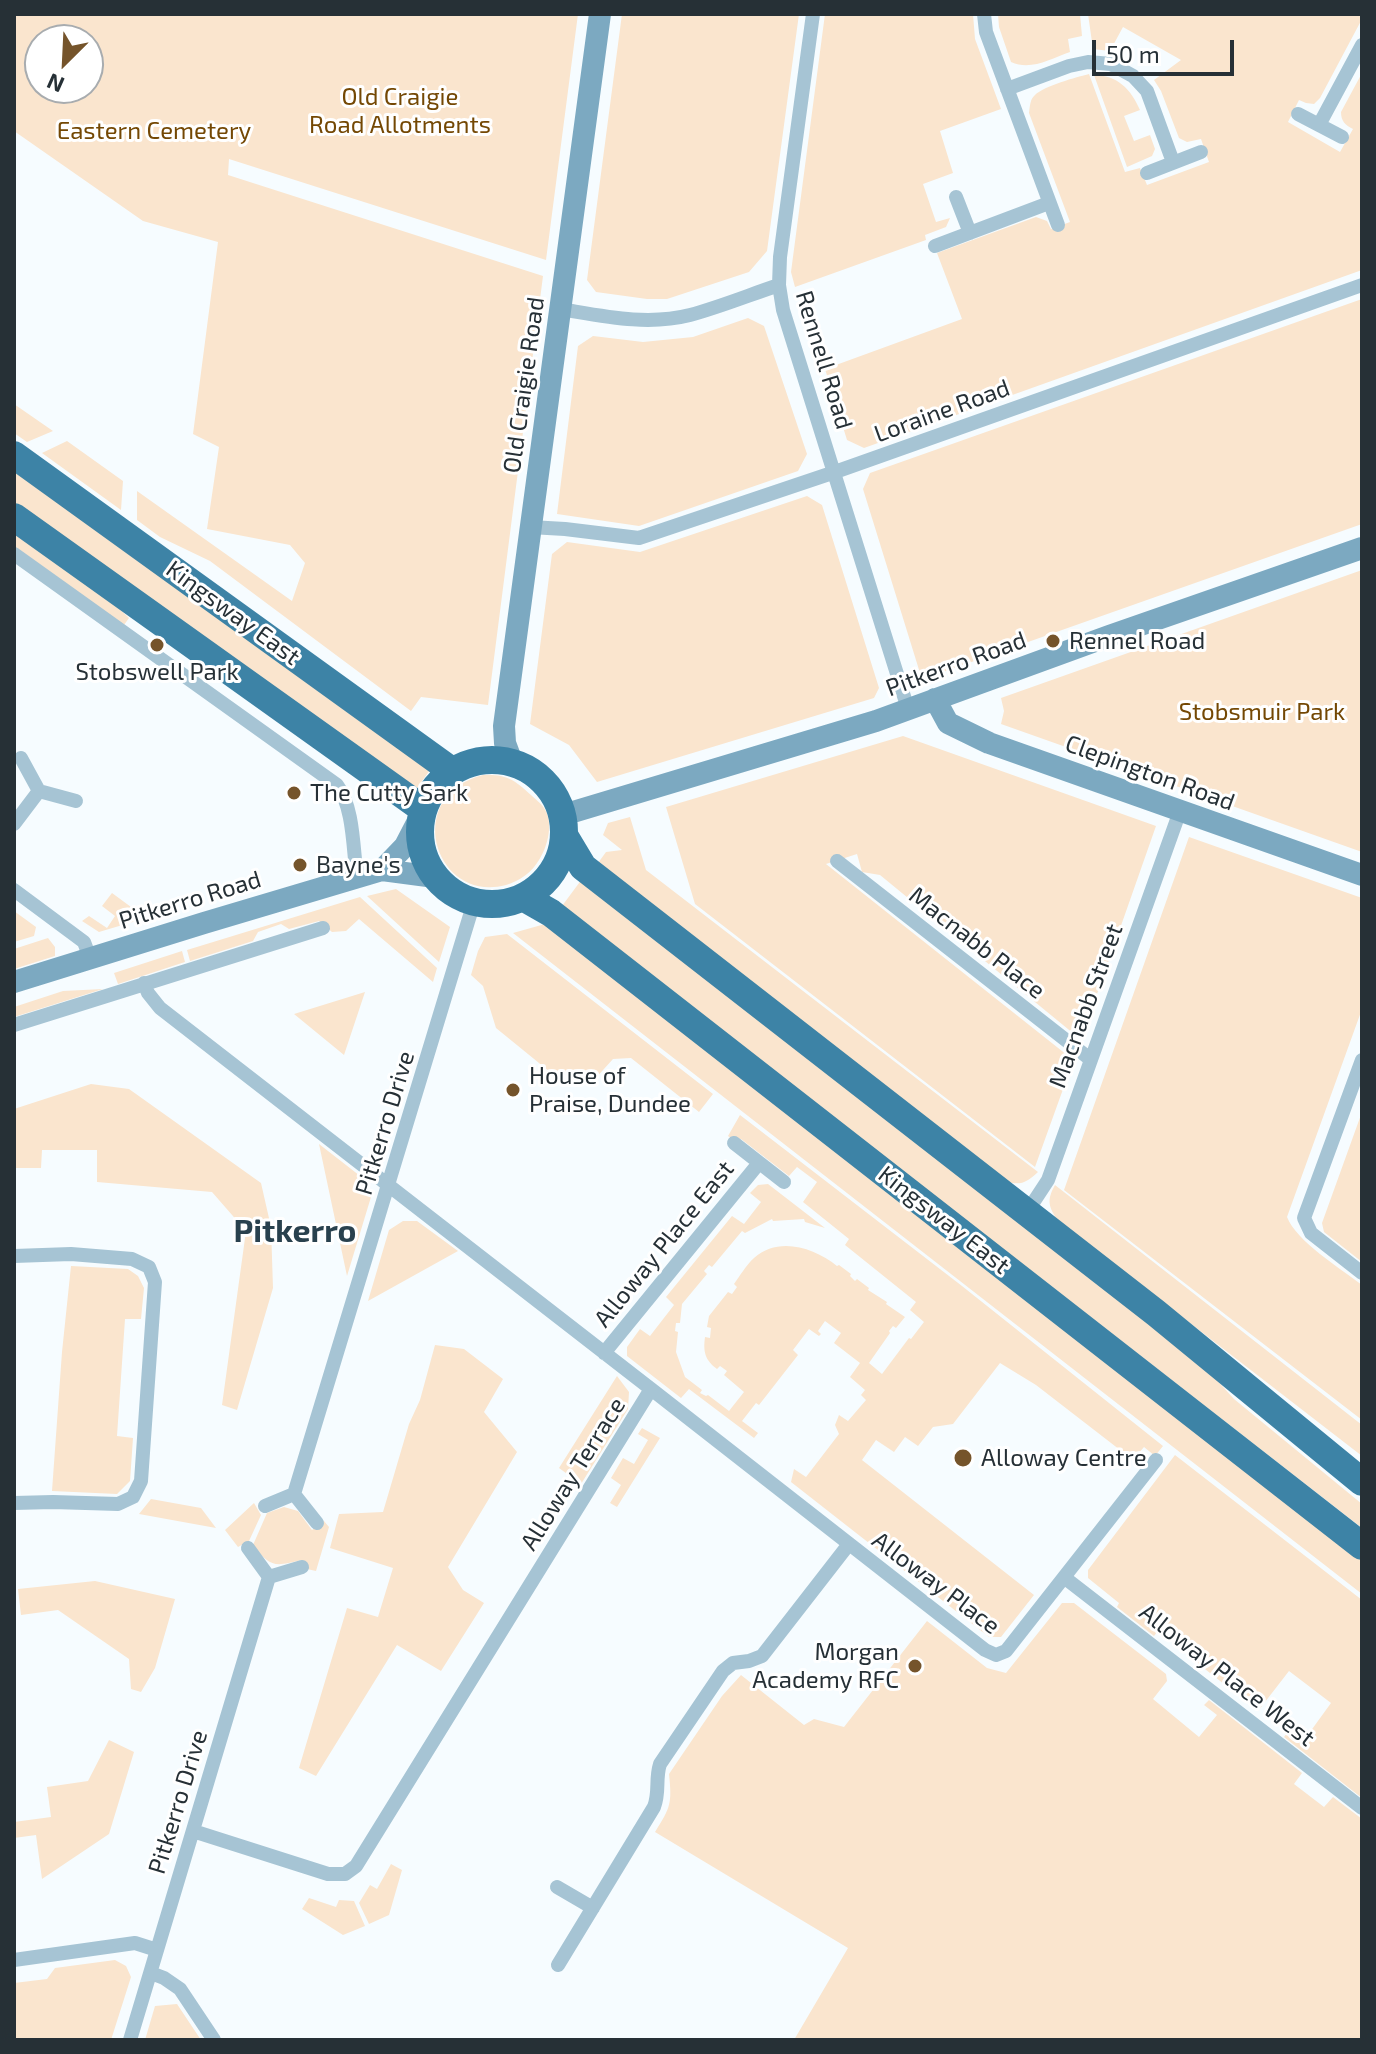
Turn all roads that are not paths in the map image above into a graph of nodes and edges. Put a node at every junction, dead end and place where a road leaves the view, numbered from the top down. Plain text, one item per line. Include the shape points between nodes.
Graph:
1 (600, 14) edge
2 (813, 14) edge
3 (984, 14) edge
4 (1362, 45) edge
5 (1007, 89) junction
6 (1298, 114) dead end
7 (1319, 125) junction
8 (1342, 137) dead end
9 (1201, 152) dead end
10 (1173, 162) junction
11 (1147, 173) dead end
12 (956, 197) dead end
13 (1049, 203) junction
14 (1058, 225) dead end
15 (970, 233) junction
16 (935, 246) dead end
17 (779, 285) junction
18 (1362, 285) edge
19 (560, 309) junction
20 (14, 455) edge
21 (835, 472) junction
22 (14, 517) edge
23 (530, 527) junction
24 (1362, 548) edge
25 (14, 554) edge
26 (935, 699) junction
27 (908, 709) junction
28 (21, 758) dead end
29 (512, 762) junction
30 (452, 771) junction
31 (39, 791) junction
32 (76, 801) dead end
33 (1180, 811) junction
34 (422, 813) junction
35 (14, 824) edge
36 (564, 826) junction
37 (837, 861) dead end
38 (382, 870) junction
39 (1362, 875) edge
40 (435, 877) junction
41 (357, 878) junction
42 (14, 890) edge
43 (523, 897) junction
44 (474, 902) junction
45 (323, 928) dead end
46 (90, 958) junction
47 (14, 982) edge
48 (144, 983) junction
49 (14, 1025) edge
50 (1090, 1059) junction
51 (1362, 1060) edge
52 (734, 1143) dead end
53 (759, 1163) junction
54 (784, 1182) dead end
55 (389, 1187) junction
56 (1027, 1212) junction
57 (14, 1256) edge
58 (1362, 1273) edge
59 (604, 1353) junction
60 (651, 1389) junction
61 (1156, 1460) dead end
62 (1362, 1482) edge
63 (294, 1494) junction
64 (14, 1503) edge
65 (265, 1506) dead end
66 (317, 1523) dead end
67 (849, 1544) junction
68 (1362, 1546) edge
69 (248, 1548) dead end
70 (302, 1567) dead end
71 (269, 1577) junction
72 (1065, 1578) junction
73 (1362, 1808) edge
74 (193, 1831) junction
75 (557, 1887) dead end
76 (593, 1908) junction
77 (157, 1950) junction
78 (14, 1960) edge
79 (558, 1965) dead end
80 (151, 1973) junction
81 (130, 2040) edge
82 (214, 2040) edge

1 - 19 street, Old Craigie Road
2 - 17 street, Rennell Road
3 - 5 street
4 - 7 street
5 - 10 street via 1069,66 1111,64 1147,91
5 - 13 street
6 - 7 street
7 - 8 street
9 - 10 street
10 - 11 street
12 - 15 street
13 - 14 street
13 - 15 street
15 - 16 street
17 - 19 street via 689,315 659,319
17 - 21 street, Rennell Road
18 - 21 street, Loraine Road
19 - 23 street, Old Craigie Road
20 - 30 highway, Kingsway East
21 - 23 street, Loraine Road via 639,538
21 - 27 street, Rennell Road
22 - 34 highway, Kingsway East
23 - 29 street, Old Craigie Road via 504,726
24 - 26 street, Pitkerro Road
25 - 41 street via 337,785 345,794
26 - 27 street, Pitkerro Road
26 - 33 street, Clepington Road via 948,723 989,743
27 - 36 street, Pitkerro Road
28 - 31 street
29 - 30 highway via 481,760
29 - 36 highway via 530,770 557,799
30 - 34 highway via 434,788
31 - 32 street
31 - 35 street
33 - 39 street, Clepington Road
33 - 50 street, Macnabb Street
34 - 38 street via 405,846
34 - 40 highway via 419,836
36 - 43 highway via 561,856 552,873
36 - 56 highway via 583,867
37 - 50 street, Macnabb Place
38 - 40 street, Pitkerro Road
38 - 41 street, Pitkerro Road
40 - 44 highway
41 - 46 street, Pitkerro Road
42 - 46 street via 84,942
43 - 44 highway
43 - 68 highway, Kingsway East via 551,913
44 - 55 street, Pitkerro Drive
45 - 48 street
46 - 47 street, Pitkerro Road
48 - 49 street
48 - 55 street, Alloway Terrace via 160,1008
50 - 56 street, Macnabb Street via 1048,1180
51 - 58 street via 1304,1218 1311,1233
52 - 53 street, Alloway Place East
53 - 54 street, Alloway Place East
53 - 59 street, Alloway Place East
55 - 59 street, Alloway Terrace
55 - 63 street, Pitkerro Drive
56 - 62 highway
57 - 64 street via 132,1259 149,1267 155,1282 141,1481 133,1497 118,1504
59 - 60 street, Alloway Terrace
60 - 67 street, Alloway Place
60 - 74 street, Alloway Terrace via 356,1866 345,1874 328,1874
61 - 72 street, Alloway Place
63 - 65 street
63 - 66 street
67 - 72 street, Alloway Place via 996,1655 1006,1651
67 - 76 street via 762,1656 723,1671 660,1764 654,1807
69 - 71 street
70 - 71 street
71 - 74 street, Pitkerro Drive
72 - 73 street, Alloway Place West
74 - 77 street, Pitkerro Drive
75 - 76 street
76 - 79 street
77 - 78 street via 135,1943
77 - 80 street, Pitkerro Drive
80 - 81 street, Pitkerro Drive
80 - 82 street via 180,1989

